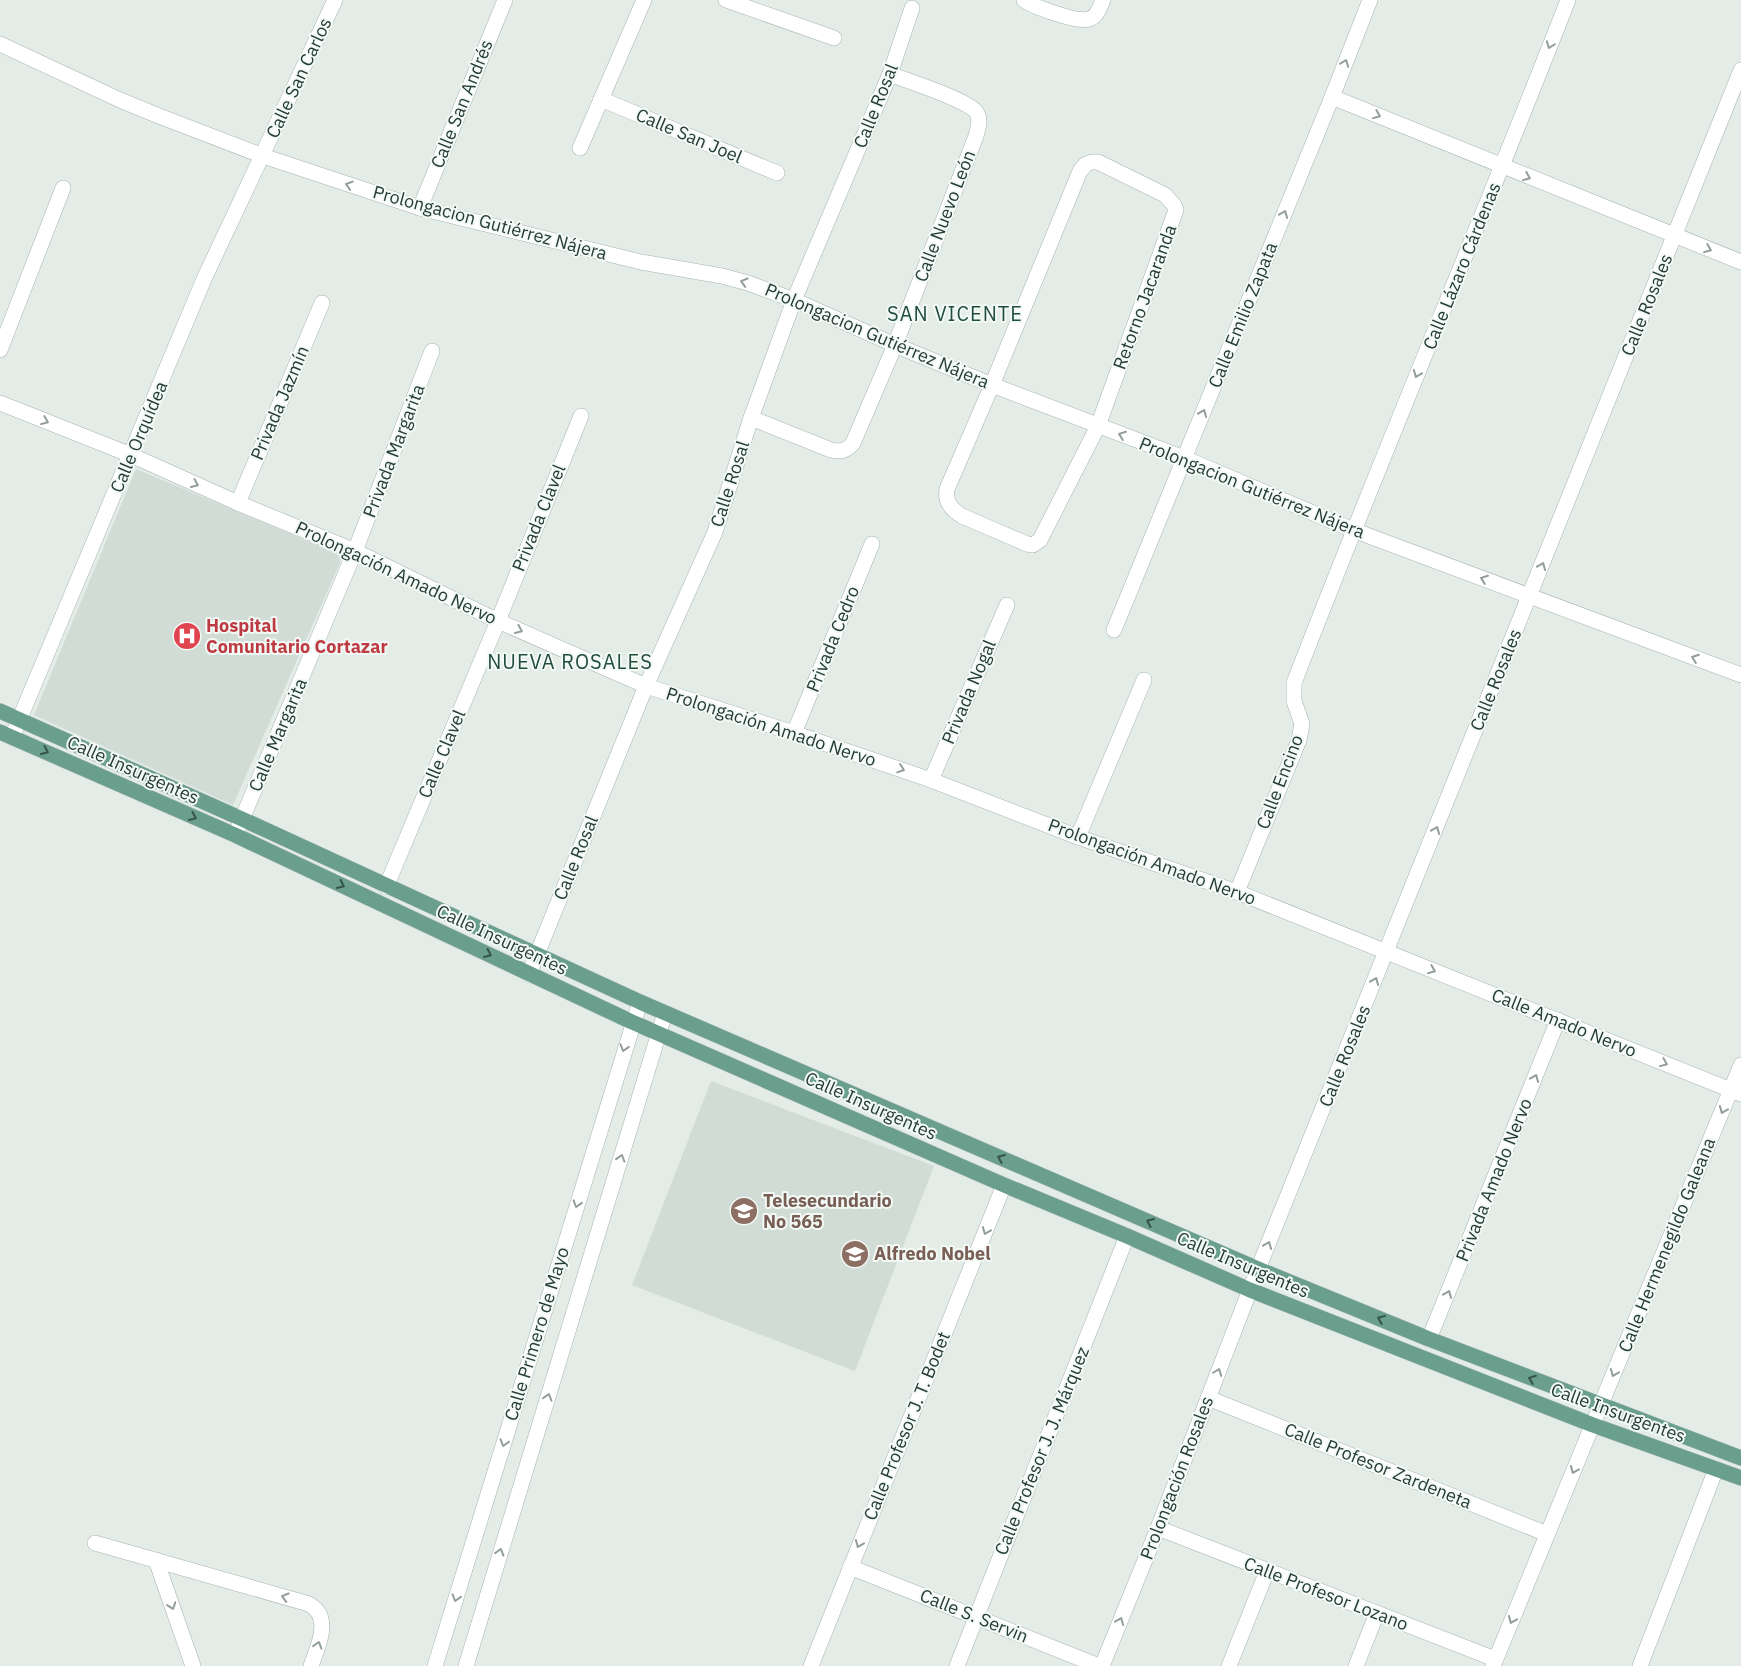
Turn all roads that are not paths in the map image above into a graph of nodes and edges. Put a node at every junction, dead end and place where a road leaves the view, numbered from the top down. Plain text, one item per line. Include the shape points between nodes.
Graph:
1 (335, 0) edge
2 (504, 0) edge
3 (644, 0) edge
4 (726, 0) edge
5 (1024, 0) edge
6 (1103, 0) edge
7 (1370, 0) edge
8 (1568, 0) edge
9 (912, 8) dead end
10 (834, 38) dead end
11 (0, 44) edge
12 (1741, 70) edge
13 (890, 74) junction
14 (1332, 97) junction
15 (601, 98) junction
16 (580, 148) dead end
17 (263, 156) junction
18 (1503, 167) junction
19 (777, 173) dead end
20 (63, 188) dead end
21 (420, 208) junction
22 (1675, 236) junction
23 (1741, 262) edge
24 (794, 300) junction
25 (322, 303) dead end
26 (895, 345) junction
27 (0, 350) edge
28 (432, 351) dead end
29 (992, 385) junction
30 (0, 403) edge
31 (581, 416) dead end
32 (752, 418) junction
33 (1098, 426) junction
34 (131, 455) junction
35 (1184, 458) junction
36 (238, 503) junction
37 (1353, 530) junction
38 (872, 544) dead end
39 (355, 551) junction
40 (1529, 597) junction
41 (1007, 605) dead end
42 (498, 621) junction
43 (1114, 630) dead end
44 (1741, 675) edge
45 (1144, 680) dead end
46 (646, 686) junction
47 (0, 711) edge
48 (20, 720) junction
49 (794, 733) junction
50 (6, 734) edge
51 (931, 780) junction
52 (242, 819) junction
53 (235, 835) junction
54 (1078, 837) junction
55 (386, 886) junction
56 (1237, 892) junction
57 (1387, 952) junction
58 (537, 954) junction
59 (529, 974) junction
60 (640, 1002) junction
61 (665, 1013) junction
62 (1558, 1020) junction
63 (632, 1022) junction
64 (659, 1033) junction
65 (1741, 1064) edge
66 (1736, 1092) edge
67 (1004, 1186) junction
68 (1127, 1236) junction
69 (1258, 1269) junction
70 (1250, 1290) junction
71 (1429, 1339) junction
72 (1208, 1398) junction
73 (1600, 1405) junction
74 (1593, 1425) junction
75 (1741, 1458) edge
76 (1716, 1469) junction
77 (1741, 1478) edge
78 (1158, 1528) junction
79 (1547, 1534) junction
80 (95, 1544) dead end
81 (156, 1560) junction
82 (850, 1566) junction
83 (1267, 1571) junction
84 (1377, 1614) junction
85 (976, 1617) junction
86 (1494, 1663) edge
87 (193, 1666) edge
88 (311, 1666) edge
89 (435, 1666) edge
90 (466, 1666) edge
91 (811, 1666) edge
92 (957, 1666) edge
93 (1100, 1666) edge
94 (1229, 1666) edge
95 (1356, 1666) edge
96 (1640, 1666) edge

1 - 17 street, Calle San Carlos
2 - 21 street, Calle San Andrés
3 - 15 street
4 - 10 street
5 - 6 street via 1072,19 1084,20 1096,14
14 -> 7 street, Calle Emilio Zapata
8 -> 18 street, Calle Lázaro Cárdenas
9 - 13 street, Calle Rosal
11 - 17 street, Prolongacion Gutiérrez Nájera via 120,100
12 - 22 street, Calle Rosales
13 - 24 street, Calle Rosal
13 - 26 street, Calle Nuevo León via 966,103 977,113 979,120 976,136
14 -> 18 street
35 -> 14 street, Calle Emilio Zapata
15 - 16 street
15 - 19 street, Calle San Joel
21 -> 17 street, Prolongacion Gutiérrez Nájera
17 - 34 street, Calle Orquídea via 214,256
18 -> 22 street
18 -> 37 street, Calle Lázaro Cárdenas
20 - 27 street
24 -> 21 street, Prolongacion Gutiérrez Nájera via 748,282 641,262
22 -> 23 street
40 -> 22 street, Calle Rosales
24 - 26 street, Prolongacion Gutiérrez Nájera
24 - 32 street, Calle Rosal
25 - 36 street, Privada Jazmín
26 - 29 street, Prolongacion Gutiérrez Nájera
26 - 32 street, Calle Nuevo León via 848,448 840,452 831,450
28 - 39 street, Privada Margarita
29 - 33 street, Prolongacion Gutiérrez Nájera
29 - 33 street, Retorno Jacaranda via 946,496 948,504 962,516 1027,544 1033,545 1040,540
29 - 33 street, Retorno Jacaranda via 1080,171 1086,164 1098,162 1165,195 1176,210
30 -> 34 street, Prolongación Amado Nervo
31 - 42 street, Privada Clavel
32 - 46 street, Calle Rosal via 715,532
35 -> 33 street, Prolongacion Gutiérrez Nájera
34 -> 36 street, Prolongación Amado Nervo
34 - 48 street, Calle Orquídea
35 - 37 street, Prolongacion Gutiérrez Nájera
35 - 43 street, Calle Emilio Zapata
36 - 39 street, Prolongación Amado Nervo
40 -> 37 street, Prolongacion Gutiérrez Nájera
37 - 56 street, Calle Encino via 1294,683 1294,701 1302,724 1299,740
38 - 49 street, Privada Cedro
39 - 42 street, Prolongación Amado Nervo
39 - 52 street, Calle Margarita
44 -> 40 street, Prolongacion Gutiérrez Nájera
57 -> 40 street, Calle Rosales
41 - 51 street, Privada Nogal
42 -> 46 street, Prolongación Amado Nervo
42 - 55 street, Calle Clavel
45 - 54 street
46 - 49 street, Prolongación Amado Nervo
46 - 58 street, Calle Rosal
47 - 48 main road, Calle Insurgentes
48 - 50 street, Calle Orquídea
48 - 52 main road, Calle Insurgentes
49 -> 51 street, Prolongación Amado Nervo
50 -> 53 main road, Calle Insurgentes
51 - 54 street, Prolongación Amado Nervo
52 - 53 street, Calle Margarita
52 - 55 main road, Calle Insurgentes
53 -> 59 main road, Calle Insurgentes
54 - 56 street, Prolongación Amado Nervo
55 - 58 main road, Calle Insurgentes
56 - 57 street, Prolongación Amado Nervo
57 -> 62 street, Calle Amado Nervo
69 -> 57 street, Calle Rosales
58 - 59 street, Calle Rosal
58 - 60 main road, Calle Insurgentes
59 - 63 main road, Calle Insurgentes
60 - 61 main road, Calle Insurgentes
60 - 63 street, Calle Primero de Mayo
61 - 64 street, Calle Primero de Mayo
69 -> 61 main road, Calle Insurgentes
62 -> 66 street, Calle Amado Nervo
71 -> 62 street, Privada Amado Nervo
63 - 64 main road, Calle Insurgentes
63 -> 89 street, Calle Primero de Mayo
64 - 67 main road, Calle Insurgentes
90 -> 64 street, Calle Primero de Mayo
65 - 66 street, Calle Hermenegildo Galeana
66 -> 73 street, Calle Hermenegildo Galeana
67 - 68 main road, Calle Insurgentes
67 -> 82 street, Calle Profesor J. T. Bodet
68 - 70 main road, Calle Insurgentes
68 - 85 street, Calle Profesor J. J. Márquez
69 - 70 street, Calle Rosales
71 -> 69 main road, Calle Insurgentes
72 -> 70 street, Prolongación Rosales
70 - 74 main road, Calle Insurgentes
73 -> 71 main road, Calle Insurgentes
72 - 78 street, Prolongación Rosales
72 - 79 street, Calle Profesor Zardeneta
73 - 74 street, Calle Hermenegildo Galeana
73 - 75 main road, Calle Insurgentes
74 - 76 main road, Calle Insurgentes
74 -> 79 street, Calle Hermenegildo Galeana
76 - 77 main road, Calle Insurgentes
76 - 96 street
78 - 83 street, Calle Profesor Lozano
93 -> 78 street, Prolongación Rosales
79 -> 86 street, Calle Hermenegildo Galeana
80 - 81 street
81 -> 87 street
88 -> 81 street via 322,1624 318,1612 309,1604
82 - 85 street, Calle S. Servin
82 - 91 street, Calle Profesor J. T. Bodet
83 - 84 street, Calle Profesor Lozano
83 - 94 street
84 - 86 street, Calle Profesor Lozano
84 - 95 street
85 - 92 street, Calle Profesor J. J. Márquez
85 - 93 street, Calle S. Servin

